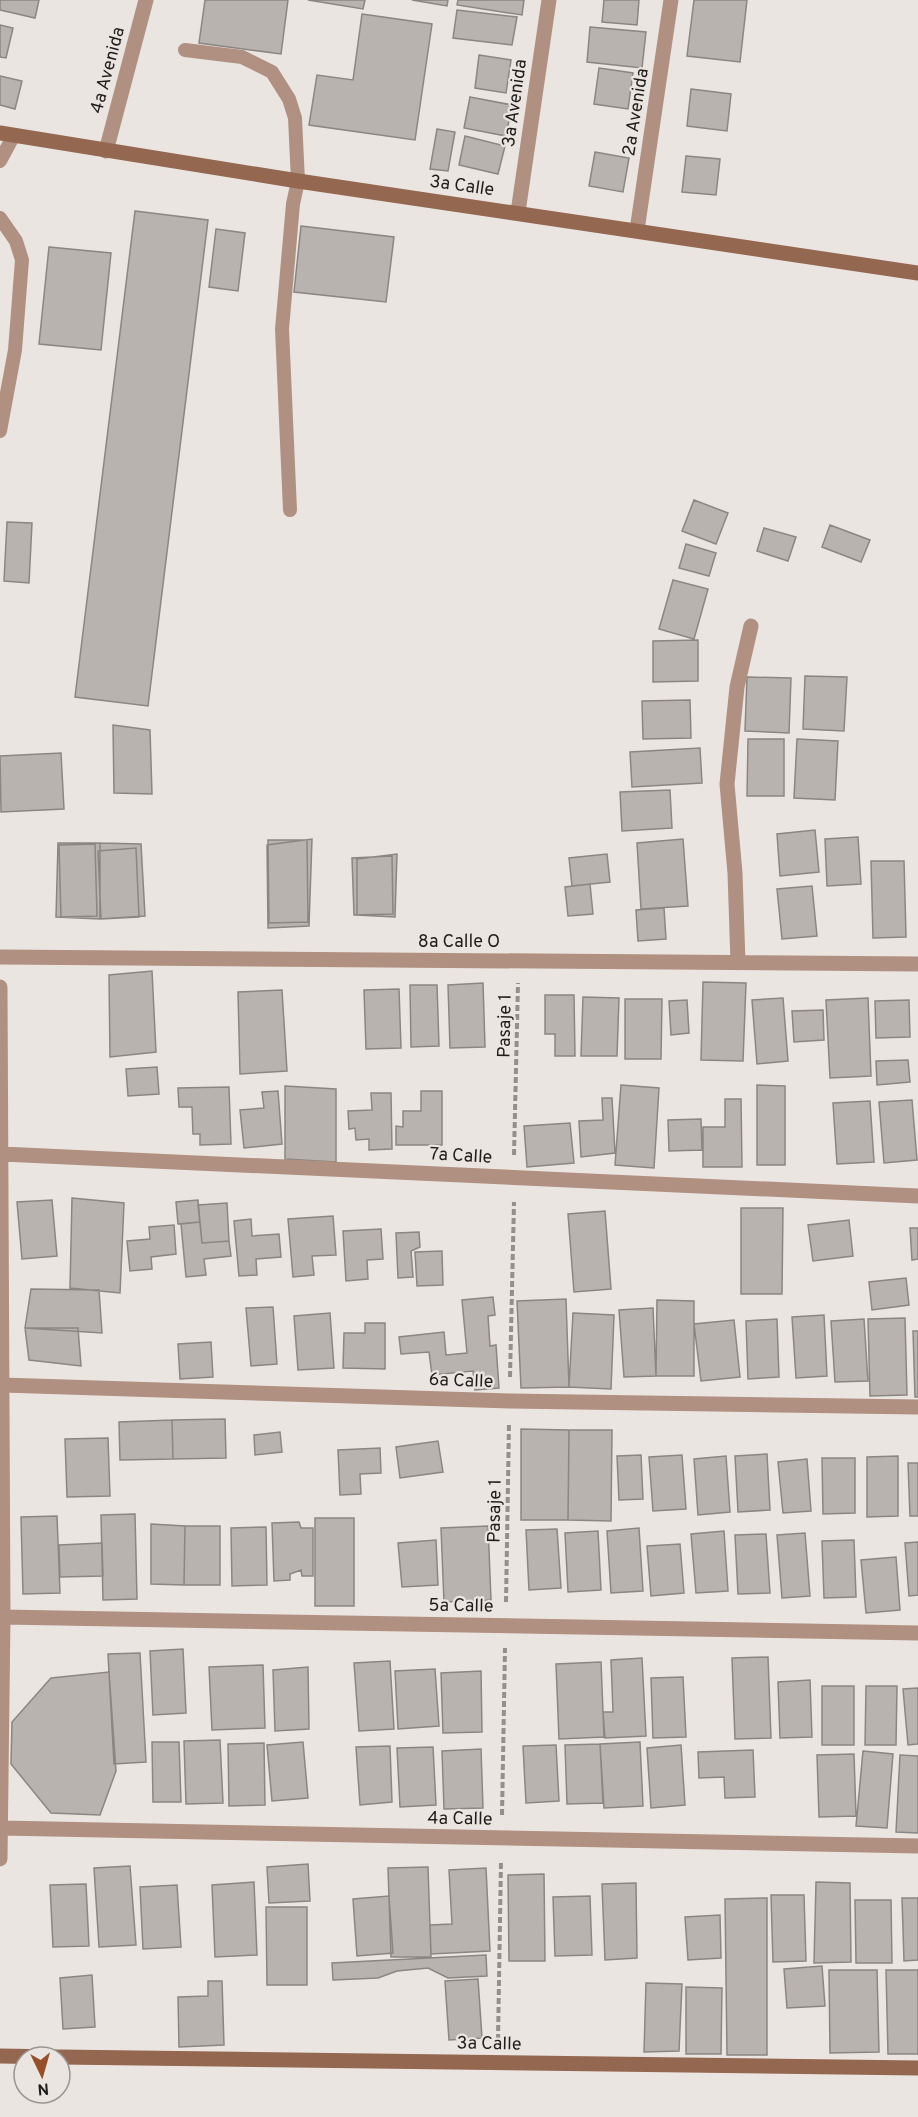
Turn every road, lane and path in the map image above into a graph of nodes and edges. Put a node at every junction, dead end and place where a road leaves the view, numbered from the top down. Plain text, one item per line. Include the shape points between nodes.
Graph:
1 (146, 0) edge
2 (549, 0) edge
3 (671, 0) edge
4 (185, 50) dead end
5 (7, 134) edge
6 (106, 151) junction
7 (0, 161) edge
8 (298, 181) junction
9 (518, 212) junction
10 (0, 218) edge
11 (637, 230) junction
12 (918, 273) edge
13 (0, 431) edge
14 (290, 510) dead end
15 (751, 626) dead end
16 (0, 957) edge
17 (518, 961) junction
18 (738, 963) junction
19 (918, 964) edge
20 (0, 987) edge
21 (2, 1154) junction
22 (514, 1177) junction
23 (918, 1196) edge
24 (2, 1385) junction
25 (510, 1401) junction
26 (918, 1407) edge
27 (3, 1617) junction
28 (506, 1626) junction
29 (918, 1633) edge
30 (0, 1828) edge
31 (502, 1838) junction
32 (918, 1846) edge
33 (0, 1859) edge
34 (72, 2057) edge
35 (498, 2063) junction
36 (918, 2068) edge

1 - 6 street, 4a Avenida
2 - 9 street, 3a Avenida
3 - 11 street, 2a Avenida
4 - 8 lane via 242,57 272,72 289,99 295,118
5 - 6 street, 3a Calle
5 - 7 lane
6 - 8 street, 3a Calle
8 - 9 street, 3a Calle
8 - 14 lane via 282,329
9 - 11 street, 3a Calle
10 - 13 lane via 16,241 22,260 15,350
11 - 12 street, 3a Calle
15 - 18 street via 737,687 727,784
16 - 17 street, 8a Calle O
17 - 18 street, 8a Calle O
17 - 22 path, Pasaje 1
18 - 19 street, 8a Calle O
20 - 21 street
21 - 22 street, 7a Calle
21 - 24 street
22 - 23 street, 7a Calle
22 - 25 path, Pasaje 1
24 - 25 street, 6a Calle
24 - 27 street
25 - 26 street, 6a Calle
25 - 28 path, Pasaje 1
27 - 28 street, 5a Calle
27 - 30 street
28 - 29 street, 5a Calle
28 - 31 path, Pasaje 1
30 - 31 street, 4a Calle
30 - 33 street
31 - 32 street, 4a Calle
31 - 35 path, Pasaje 1
34 - 35 street, 3a Calle
35 - 36 street, 3a Calle

